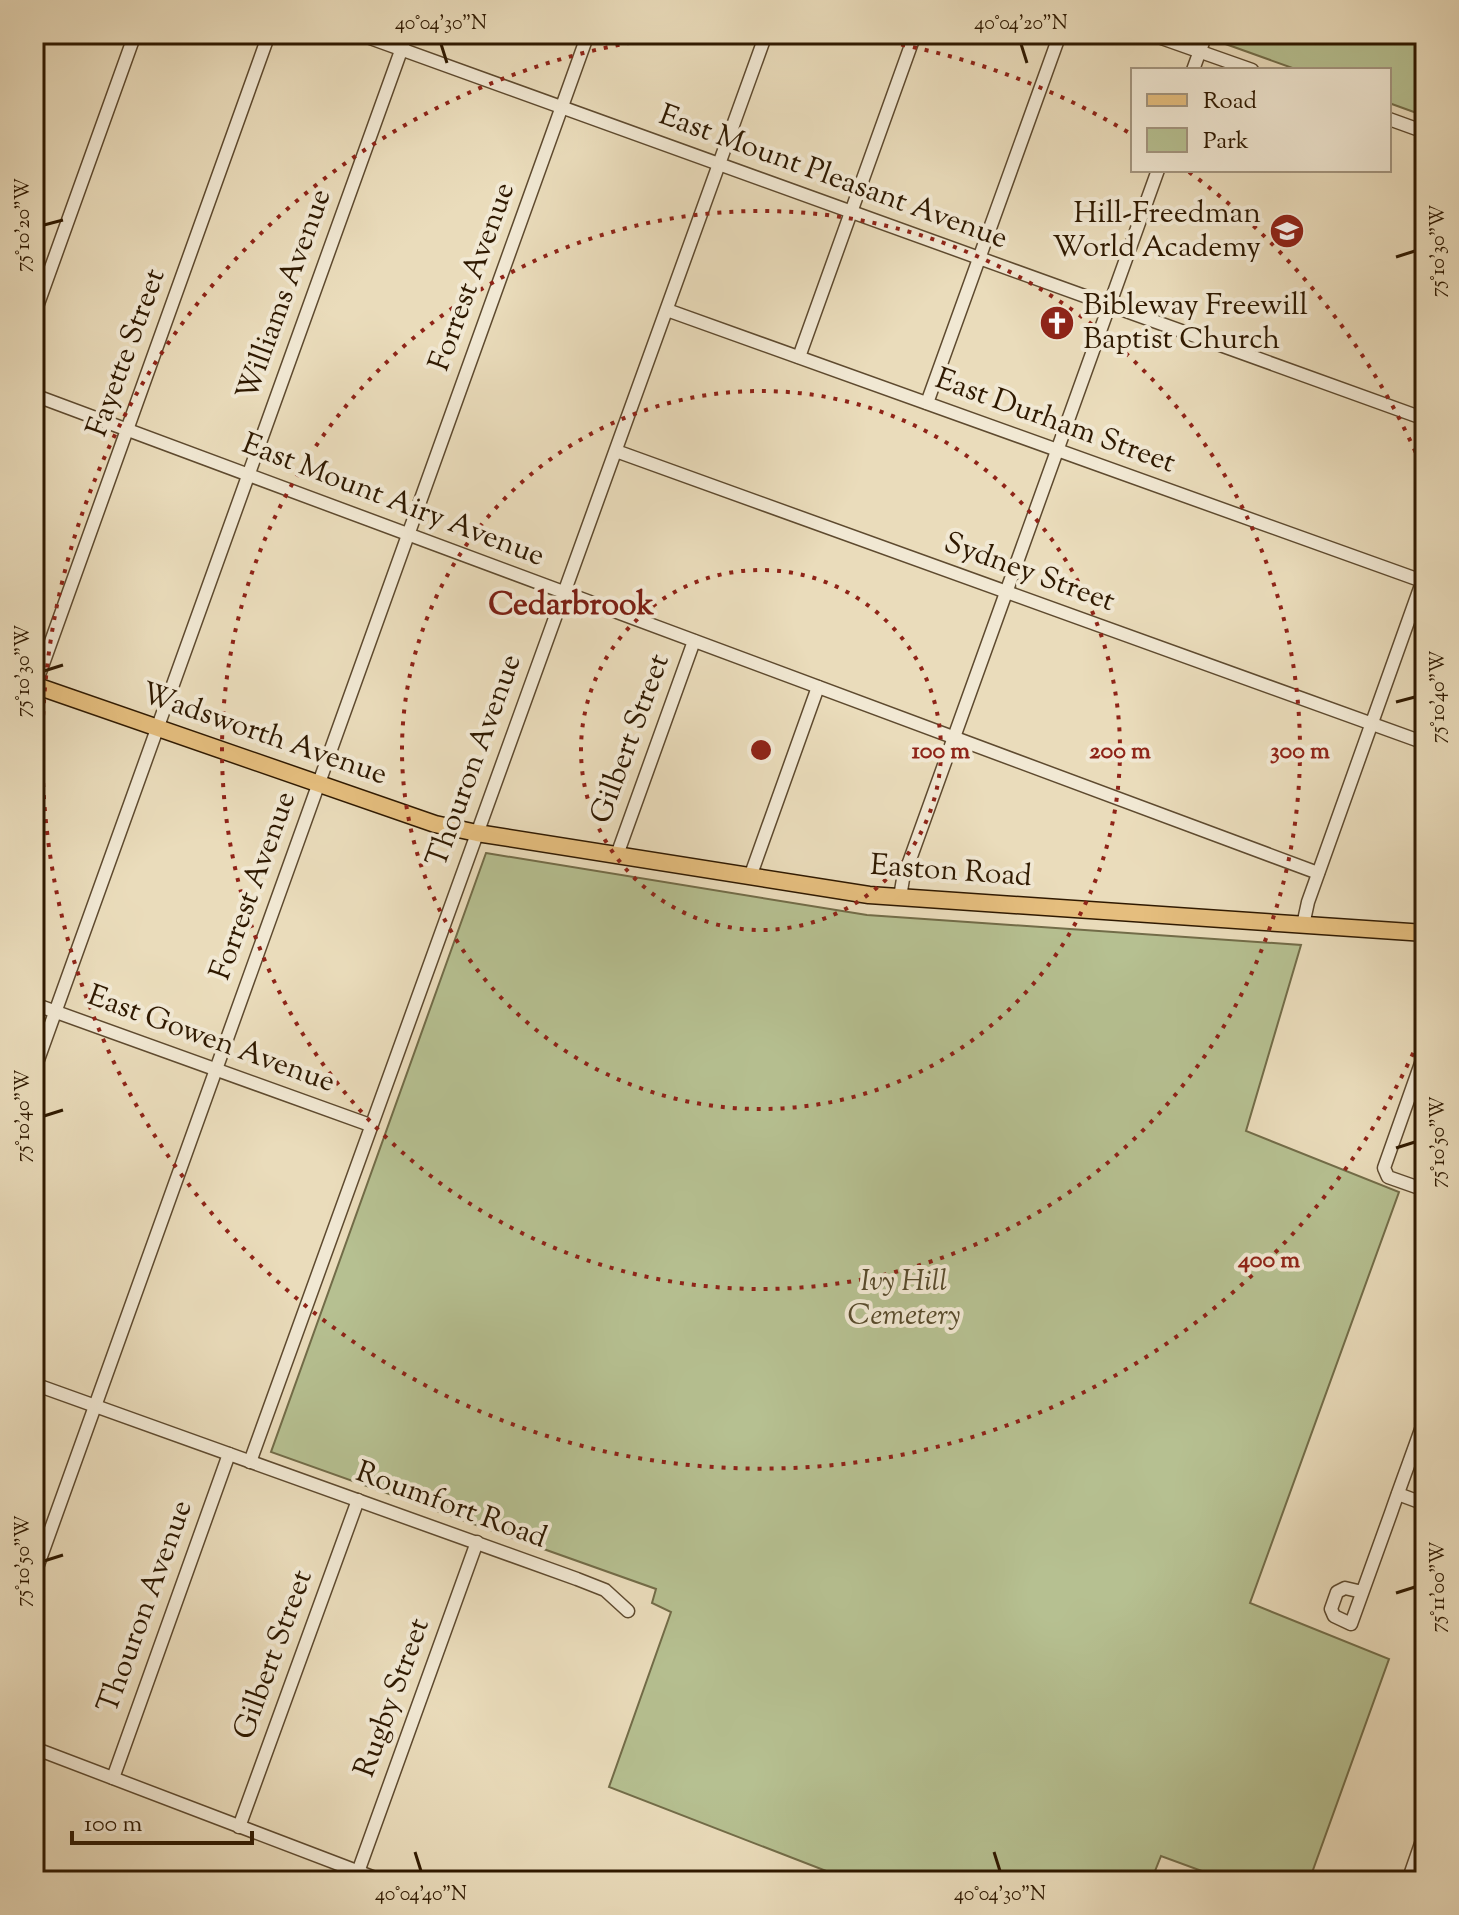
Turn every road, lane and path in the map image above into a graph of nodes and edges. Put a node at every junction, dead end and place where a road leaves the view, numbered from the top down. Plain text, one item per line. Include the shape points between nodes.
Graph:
1 (135, 34) edge
2 (269, 34) edge
3 (359, 34) edge
4 (407, 34) edge
5 (588, 34) edge
6 (766, 34) edge
7 (915, 34) edge
8 (1060, 34) edge
9 (1150, 34) edge
10 (1206, 34) edge
11 (401, 48) junction
12 (1199, 52) junction
13 (1194, 68) edge
14 (1246, 68) edge
15 (560, 108) junction
16 (1391, 120) edge
17 (1425, 132) edge
18 (719, 165) junction
19 (1157, 172) edge
20 (851, 213) junction
21 (979, 258) junction
22 (1109, 305) junction
23 (667, 310) junction
24 (34, 315) edge
25 (799, 357) junction
26 (34, 395) edge
27 (927, 403) junction
28 (1425, 419) edge
29 (127, 430) junction
30 (1056, 450) junction
31 (616, 451) junction
32 (249, 474) junction
33 (408, 534) junction
34 (1424, 579) edge
35 (1005, 592) junction
36 (565, 593) junction
37 (694, 641) junction
38 (34, 687) edge
39 (818, 687) junction
40 (1372, 724) junction
41 (157, 728) junction
42 (953, 738) junction
43 (1425, 743) edge
44 (318, 784) junction
45 (477, 833) junction
46 (617, 855) junction
47 (1318, 873) junction
48 (750, 877) junction
49 (900, 897) junction
50 (1303, 925) junction
51 (1425, 933) edge
52 (34, 1004) edge
53 (55, 1012) junction
54 (1425, 1052) edge
55 (216, 1070) junction
56 (34, 1071) edge
57 (370, 1125) junction
58 (1425, 1190) edge
59 (34, 1384) edge
60 (95, 1406) junction
61 (1425, 1418) edge
62 (229, 1454) junction
63 (250, 1462) junction
64 (1398, 1494) junction
65 (358, 1500) junction
66 (1425, 1504) edge
67 (477, 1542) junction
68 (34, 1576) edge
69 (1362, 1592) junction
70 (628, 1611) dead end
71 (34, 1748) edge
72 (113, 1778) junction
73 (239, 1827) junction
74 (1425, 1832) edge
75 (358, 1872) junction
76 (1411, 1880) edge
77 (383, 1881) edge

1 - 24 street
2 - 29 street, Fayette Street
3 - 11 street, East Mount Pleasant Avenue
4 - 11 street, Williams Avenue
5 - 15 street, Forrest Avenue
6 - 18 street, Thouron Avenue
7 - 20 street
8 - 21 street
9 - 12 street
10 - 12 street
11 - 15 street, East Mount Pleasant Avenue
11 - 32 street, Williams Avenue
12 - 13 street
12 - 14 street
15 - 18 street, East Mount Pleasant Avenue
15 - 33 street, Forrest Avenue
16 - 17 street
18 - 20 street, East Mount Pleasant Avenue
18 - 23 street, Thouron Avenue
19 - 22 street
20 - 21 street, East Mount Pleasant Avenue
20 - 25 street
21 - 22 street, East Mount Pleasant Avenue
21 - 27 street
22 - 28 street, East Mount Pleasant Avenue
22 - 30 street
23 - 25 street, East Durham Street
23 - 31 street, Thouron Avenue
25 - 27 street, East Durham Street
26 - 29 street, East Mount Airy Avenue
27 - 30 street, East Durham Street
29 - 32 street, East Mount Airy Avenue
29 - 38 street, Fayette Street
30 - 34 street, East Durham Street
30 - 35 street
31 - 35 street, Sydney Street
31 - 36 street, Thouron Avenue
32 - 33 street, East Mount Airy Avenue
32 - 41 street, Williams Avenue
33 - 36 street, East Mount Airy Avenue
33 - 44 street, Forrest Avenue
34 - 40 street
35 - 40 street, Sydney Street
35 - 42 street
36 - 37 street, East Mount Airy Avenue
36 - 45 street, Thouron Avenue
37 - 39 street, East Mount Airy Avenue
37 - 46 street, Gilbert Street
38 - 41 main road, Wadsworth Avenue
39 - 42 street, East Mount Airy Avenue
39 - 48 street
40 - 43 street, Sydney Street
40 - 47 street
41 - 44 main road, Wadsworth Avenue
41 - 53 street, Williams Avenue
42 - 47 street, East Mount Airy Avenue
42 - 49 street
44 - 45 main road, Wadsworth Avenue
44 - 55 street, Forrest Avenue
45 - 46 main road, Easton Road
45 - 57 street, Thouron Avenue
46 - 48 main road, Easton Road
47 - 50 street
48 - 49 main road, Easton Road
49 - 50 main road, Easton Road
50 - 51 main road, Easton Road
52 - 53 street, East Gowen Avenue
53 - 55 street, East Gowen Avenue
53 - 56 street, Williams Avenue
54 - 58 street via 1384,1172
55 - 57 street, East Gowen Avenue
55 - 60 street, Forrest Avenue
57 - 63 street, Thouron Avenue
59 - 60 street
60 - 62 street
60 - 68 street, Forrest Avenue
61 - 64 street
62 - 63 street, Roumfort Road
62 - 72 street, Thouron Avenue
63 - 65 street, Roumfort Road
64 - 66 street
64 - 69 street
65 - 67 street, Roumfort Road
65 - 73 street, Gilbert Street
67 - 70 street, Roumfort Road via 605,1590
67 - 75 street, Rugby Street
69 - 69 street via 1340,1589 1332,1612 1337,1619 1351,1624
71 - 72 street
72 - 73 street
73 - 75 street
74 - 76 street
75 - 77 street

